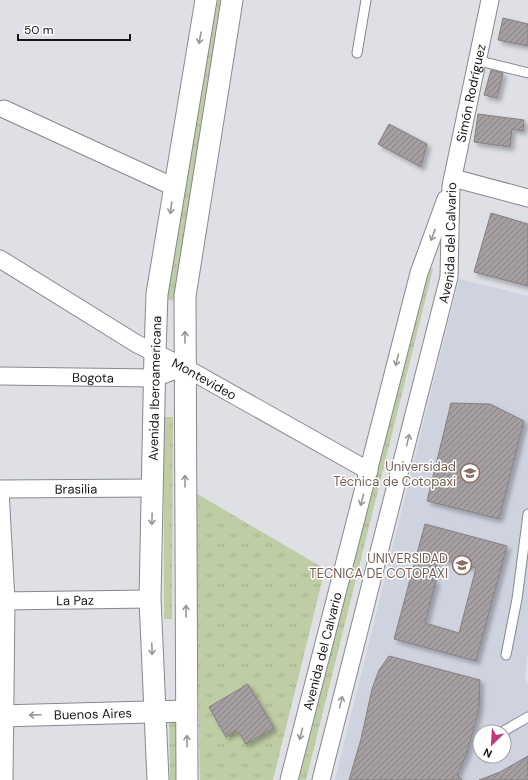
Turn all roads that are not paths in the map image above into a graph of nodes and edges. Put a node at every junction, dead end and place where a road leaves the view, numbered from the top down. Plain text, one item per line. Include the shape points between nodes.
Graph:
1 (206, 0) edge
2 (232, 0) edge
3 (366, 0) edge
4 (490, 0) edge
5 (357, 53) dead end
6 (476, 60) junction
7 (528, 73) edge
8 (4, 109) dead end
9 (452, 182) junction
10 (174, 187) junction
11 (528, 198) edge
12 (0, 259) edge
13 (154, 352) junction
14 (184, 367) junction
15 (0, 376) edge
16 (154, 378) junction
17 (369, 471) junction
18 (152, 488) junction
19 (0, 489) edge
20 (528, 514) edge
21 (150, 599) junction
22 (3, 601) edge
23 (506, 655) dead end
24 (154, 710) junction
25 (186, 711) junction
26 (2, 716) edge
27 (528, 717) edge
28 (512, 726) edge
29 (4, 780) edge
30 (158, 780) edge
31 (188, 780) edge
32 (289, 780) edge
33 (321, 780) edge

1 -> 10 street, Avenida Iberoamericana
14 -> 2 street via 185,296
3 - 5 lane
4 - 6 street, Simón Rodríguez
6 - 7 lane
6 - 9 street, Simón Rodríguez
8 - 10 street
9 - 11 street
9 -> 17 street, Avenida del Calvario via 419,273
33 -> 9 street, Avenida del Calvario via 449,277
10 -> 13 street, Avenida Iberoamericana via 158,294
12 - 13 street, Montevideo
13 - 14 street, Montevideo
13 - 16 street, Avenida Iberoamericana
14 - 16 street, Bogota
14 - 17 street, Montevideo
25 -> 14 street
15 - 16 street, Bogota
16 - 18 street, Avenida Iberoamericana
17 -> 32 street, Avenida del Calvario
18 - 19 street, Brasilia
18 -> 21 street, Avenida Iberoamericana
19 - 22 street
20 - 23 lane via 517,599
21 - 22 street, La Paz
21 -> 24 street, Avenida Iberoamericana
22 - 26 street
24 - 25 street, Buenos Aires
24 -> 26 street, Buenos Aires
24 - 30 street, Avenida Iberoamericana
31 -> 25 street
26 - 29 street
27 - 28 lane

